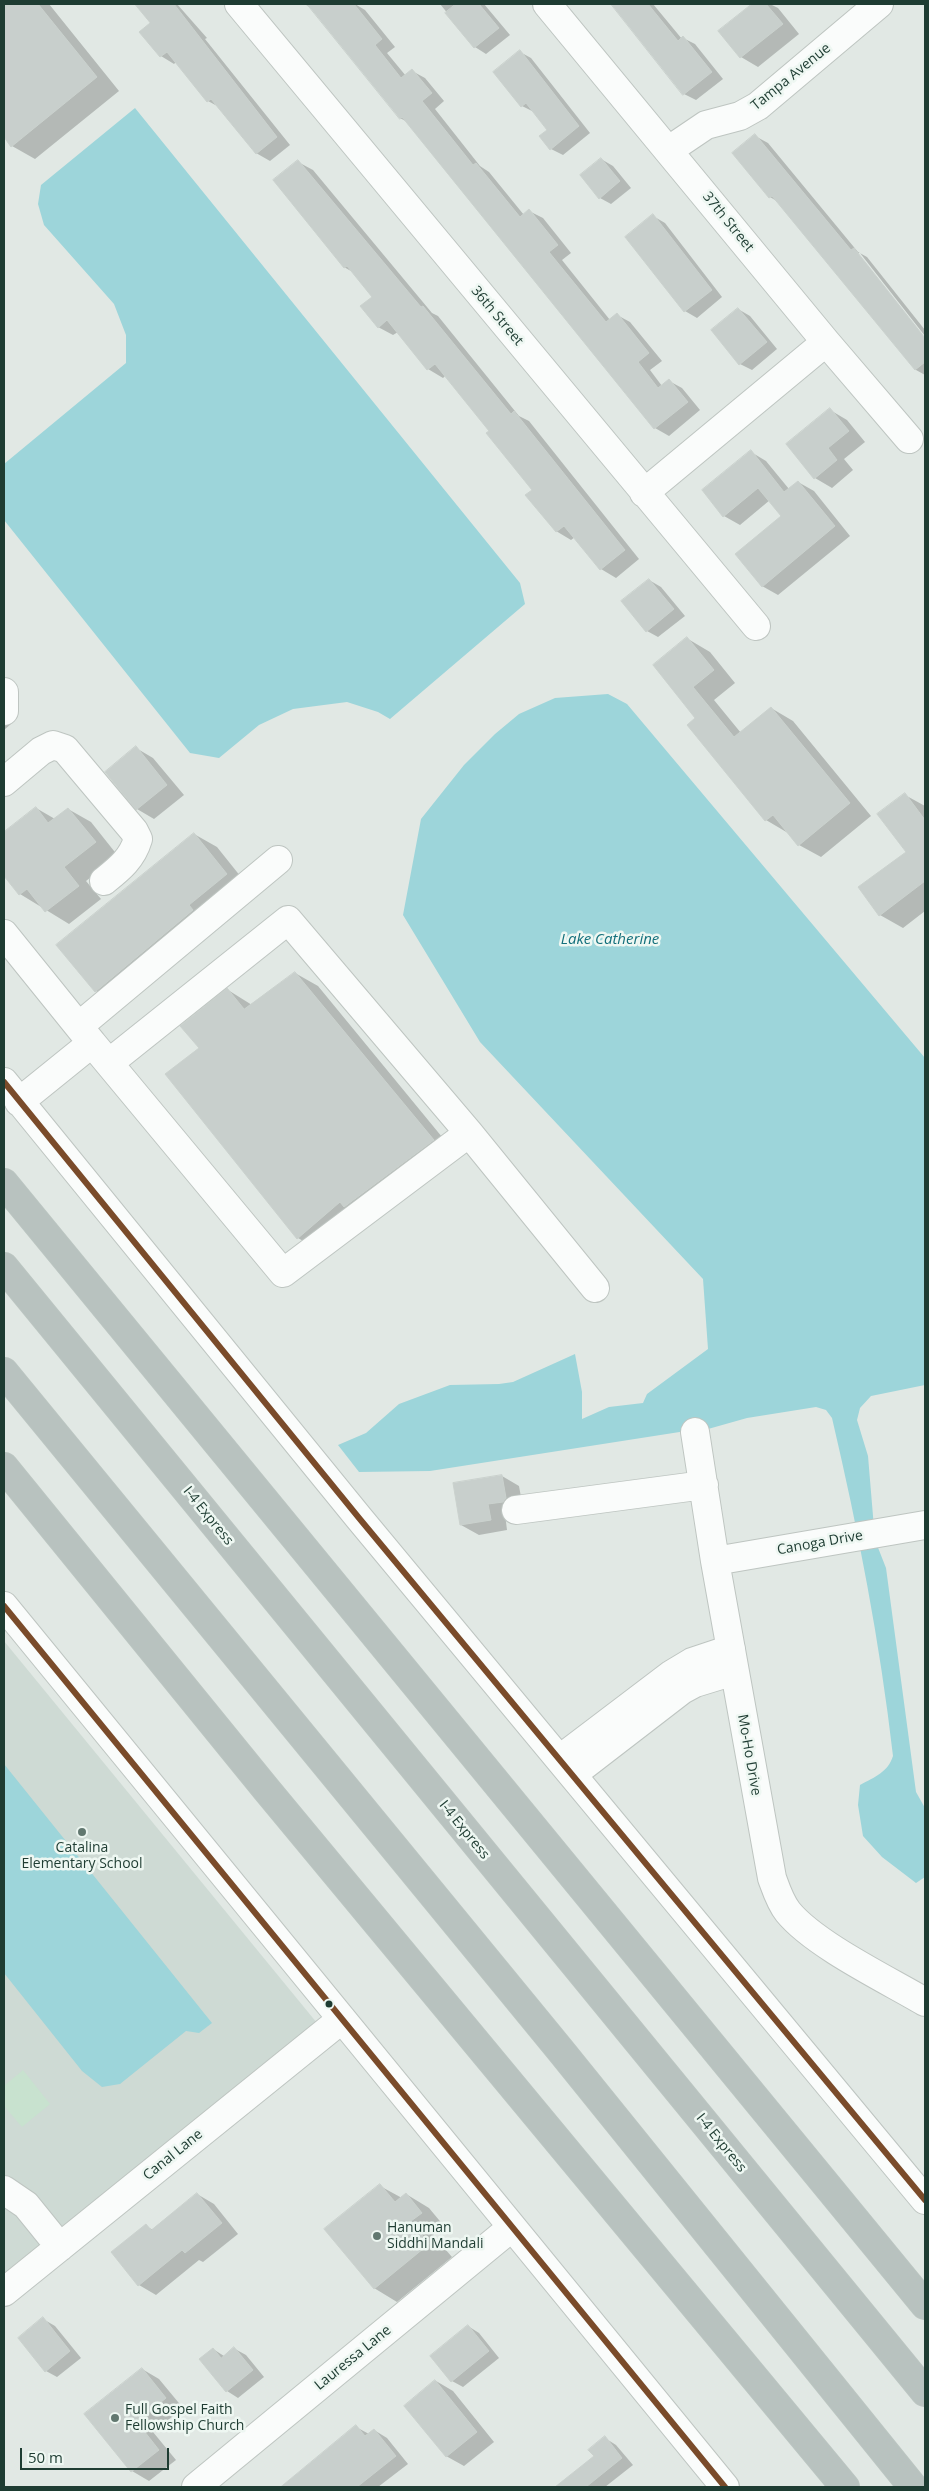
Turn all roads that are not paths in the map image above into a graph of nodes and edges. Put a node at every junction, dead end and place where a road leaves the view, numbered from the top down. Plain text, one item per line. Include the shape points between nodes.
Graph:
1 (239, 4) edge
2 (548, 4) edge
3 (879, 4) edge
4 (669, 150) junction
5 (826, 342) junction
6 (909, 439) dead end
7 (644, 493) junction
8 (756, 626) dead end
9 (4, 692) edge
10 (4, 711) edge
11 (4, 782) edge
12 (278, 860) dead end
13 (104, 881) dead end
14 (4, 934) edge
15 (93, 1044) junction
16 (12, 1092) edge
17 (469, 1133) junction
18 (4, 1183) edge
19 (4, 1267) edge
20 (595, 1288) dead end
21 (4, 1372) edge
22 (696, 1432) dead end
23 (4, 1467) edge
24 (704, 1485) junction
25 (516, 1510) dead end
26 (925, 1525) edge
27 (715, 1561) junction
28 (4, 1606) edge
29 (733, 1660) junction
30 (567, 1767) junction
31 (925, 2002) edge
32 (342, 2019) junction
33 (4, 2190) edge
34 (925, 2200) edge
35 (511, 2228) junction
36 (60, 2246) junction
37 (4, 2292) edge
38 (925, 2305) edge
39 (925, 2392) edge
40 (713, 2483) edge
41 (196, 2487) edge
42 (845, 2487) edge
43 (913, 2487) edge

1 - 7 street, 36th Street
2 - 4 street, 37th Street
3 - 4 street, Tampa Avenue via 758,106 740,116 706,125
4 - 5 street, 37th Street
5 - 6 street, 37th Street
5 - 7 street
7 - 8 street, 36th Street
9 - 10 street
11 - 13 street via 41,751 53,745 65,749 134,830 138,839 125,864
12 - 15 street
14 - 15 street
15 - 16 street
15 - 17 street via 288,920
15 - 17 street via 283,1274
16 - 30 street via 359,1518
17 - 20 street
18 - 38 highway
19 - 39 highway, I-4 Express
21 - 43 highway via 561,2051
22 - 24 street, Mo-Ho Drive
23 - 42 highway
24 - 25 street
24 - 27 street, Mo-Ho Drive
26 - 27 street, Canoga Drive
27 - 29 street, Mo-Ho Drive
28 - 32 street
29 - 30 street
29 - 31 street, Mo-Ho Drive via 772,1878 779,1897 788,1912 826,1943
30 - 34 street
32 - 35 street
32 - 36 street, Canal Lane
33 - 36 street via 35,2215
35 - 40 street
35 - 41 street, Lauressa Lane
36 - 37 street, Canal Lane

